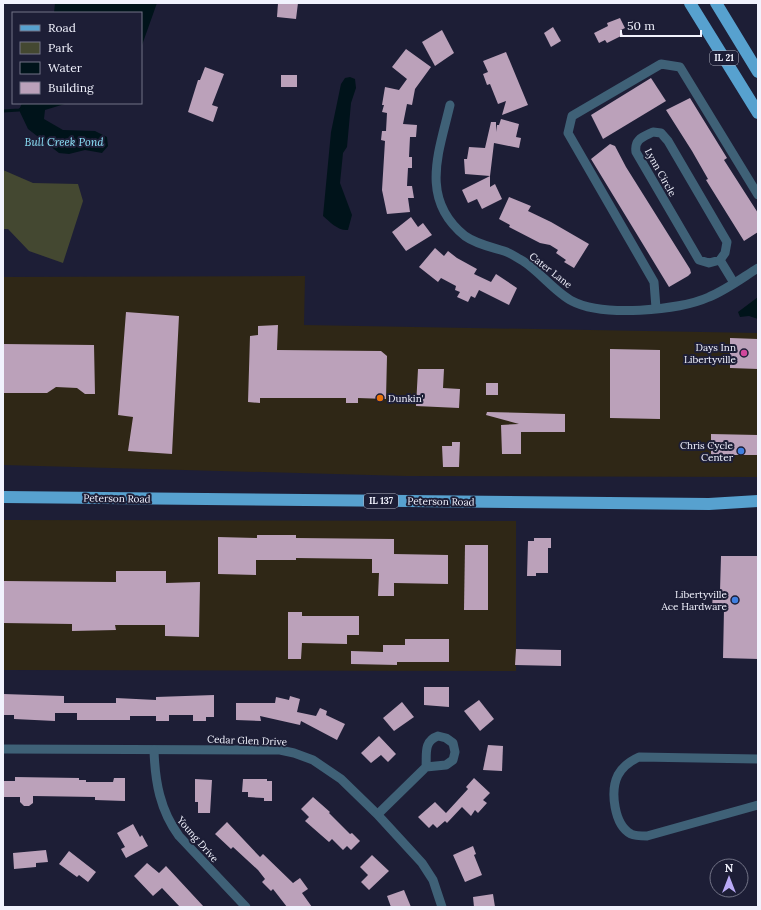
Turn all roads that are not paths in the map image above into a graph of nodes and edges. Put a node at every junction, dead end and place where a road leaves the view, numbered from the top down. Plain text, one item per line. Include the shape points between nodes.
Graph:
1 (690, 3) edge
2 (716, 3) edge
3 (758, 72) edge
4 (450, 105) dead end
5 (758, 113) edge
6 (758, 195) edge
7 (720, 260) junction
8 (758, 268) edge
9 (734, 283) junction
10 (656, 308) junction
11 (3, 496) edge
12 (758, 502) edge
13 (3, 749) edge
14 (154, 750) junction
15 (758, 759) edge
16 (426, 767) dead end
17 (758, 805) edge
18 (378, 814) junction
19 (246, 907) edge
20 (442, 907) edge

1 - 5 main road, IL 21
2 - 3 main road, IL 21
4 - 10 street, Cater Lane via 435,168 436,190 443,210 466,236 488,247 506,251 525,262 572,301 594,308
6 - 10 street via 680,67 660,64 572,116 568,134 654,282
7 - 7 street, Lynn Circle via 709,263 699,260 636,152 635,145 639,139 653,132 661,133 668,141 727,242 725,253
7 - 9 street
8 - 9 street, Cater Lane
9 - 10 street, Cater Lane via 702,300 681,306
11 - 12 main road, Peterson Road / IL 137 via 709,504
13 - 14 street, Cedar Glen Drive
14 - 18 street, Cedar Glen Drive via 280,750 294,753 328,769
14 - 19 street, Young Drive via 156,784 171,825
15 - 17 street via 639,757 628,763 618,775 615,787 616,811 622,825 631,834 646,836
16 - 18 street
18 - 20 street, Cedar Glen Drive via 426,869 433,880

